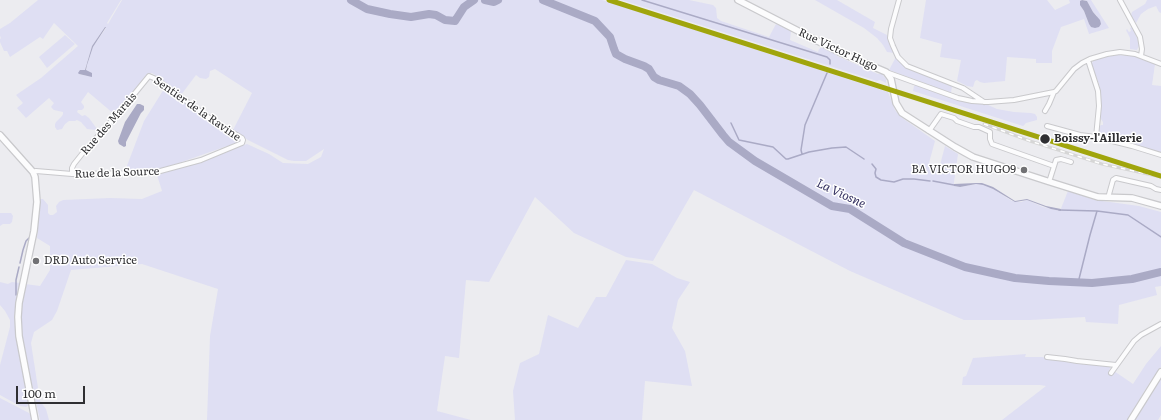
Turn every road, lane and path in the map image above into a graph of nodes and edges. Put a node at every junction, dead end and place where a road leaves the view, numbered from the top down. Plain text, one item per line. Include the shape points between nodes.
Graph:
1 (738, 0) edge
2 (900, 0) edge
3 (1120, 0) edge
4 (1141, 56) junction
5 (1088, 60) junction
6 (1161, 64) edge
7 (884, 71) junction
8 (151, 76) joint
9 (903, 78) junction
10 (893, 84) junction
11 (1054, 92) junction
12 (984, 102) junction
13 (1045, 111) dead end
14 (1047, 126) dead end
15 (929, 131) junction
16 (0, 135) edge
17 (1096, 137) junction
18 (243, 142) joint
19 (1161, 155) edge
20 (1071, 162) dead end
21 (1054, 166) junction
22 (33, 172) junction
23 (72, 174) junction
24 (1049, 182) junction
25 (1161, 190) edge
26 (1108, 198) junction
27 (1161, 206) edge
28 (1161, 324) edge
29 (1046, 357) dead end
30 (1116, 365) junction
31 (1161, 372) edge
32 (1111, 373) dead end
33 (35, 420) edge
34 (1131, 420) edge

1 - 7 main road, Rue Victor Hugo via 839,52
2 - 12 street via 890,38 898,57 908,66 964,88
3 - 4 street via 1140,37
4 - 5 street via 1120,52
4 - 6 street
5 - 11 street via 1074,69
5 - 17 street via 1098,91
7 - 9 street
7 - 10 main road, Rue Victor Hugo
8 - 18 street, Sentier de la Ravine via 242,138
8 - 23 street, Rue des Marais via 82,154 72,168
9 - 10 street via 896,78
9 - 12 street via 958,98
10 - 15 main road, Rue Victor Hugo via 896,103 900,110
11 - 12 street via 1008,101
11 - 13 street
14 - 17 street
15 - 21 street via 941,114 990,132 992,144
15 - 24 main road, Rue Victor Hugo via 973,157
16 - 22 main road
17 - 19 street
18 - 23 street, Rue de la Source via 201,160 149,174
20 - 21 street via 1057,159
21 - 24 street
22 - 23 street, Rue de la Source
22 - 33 main road via 37,206 18,317 19,336
24 - 26 main road, Rue Victor Hugo
25 - 26 street via 1116,178 1113,180
26 - 27 main road, Rue Victor Hugo via 1132,198
28 - 30 street via 1134,341
29 - 30 street
30 - 32 street
31 - 34 main road

